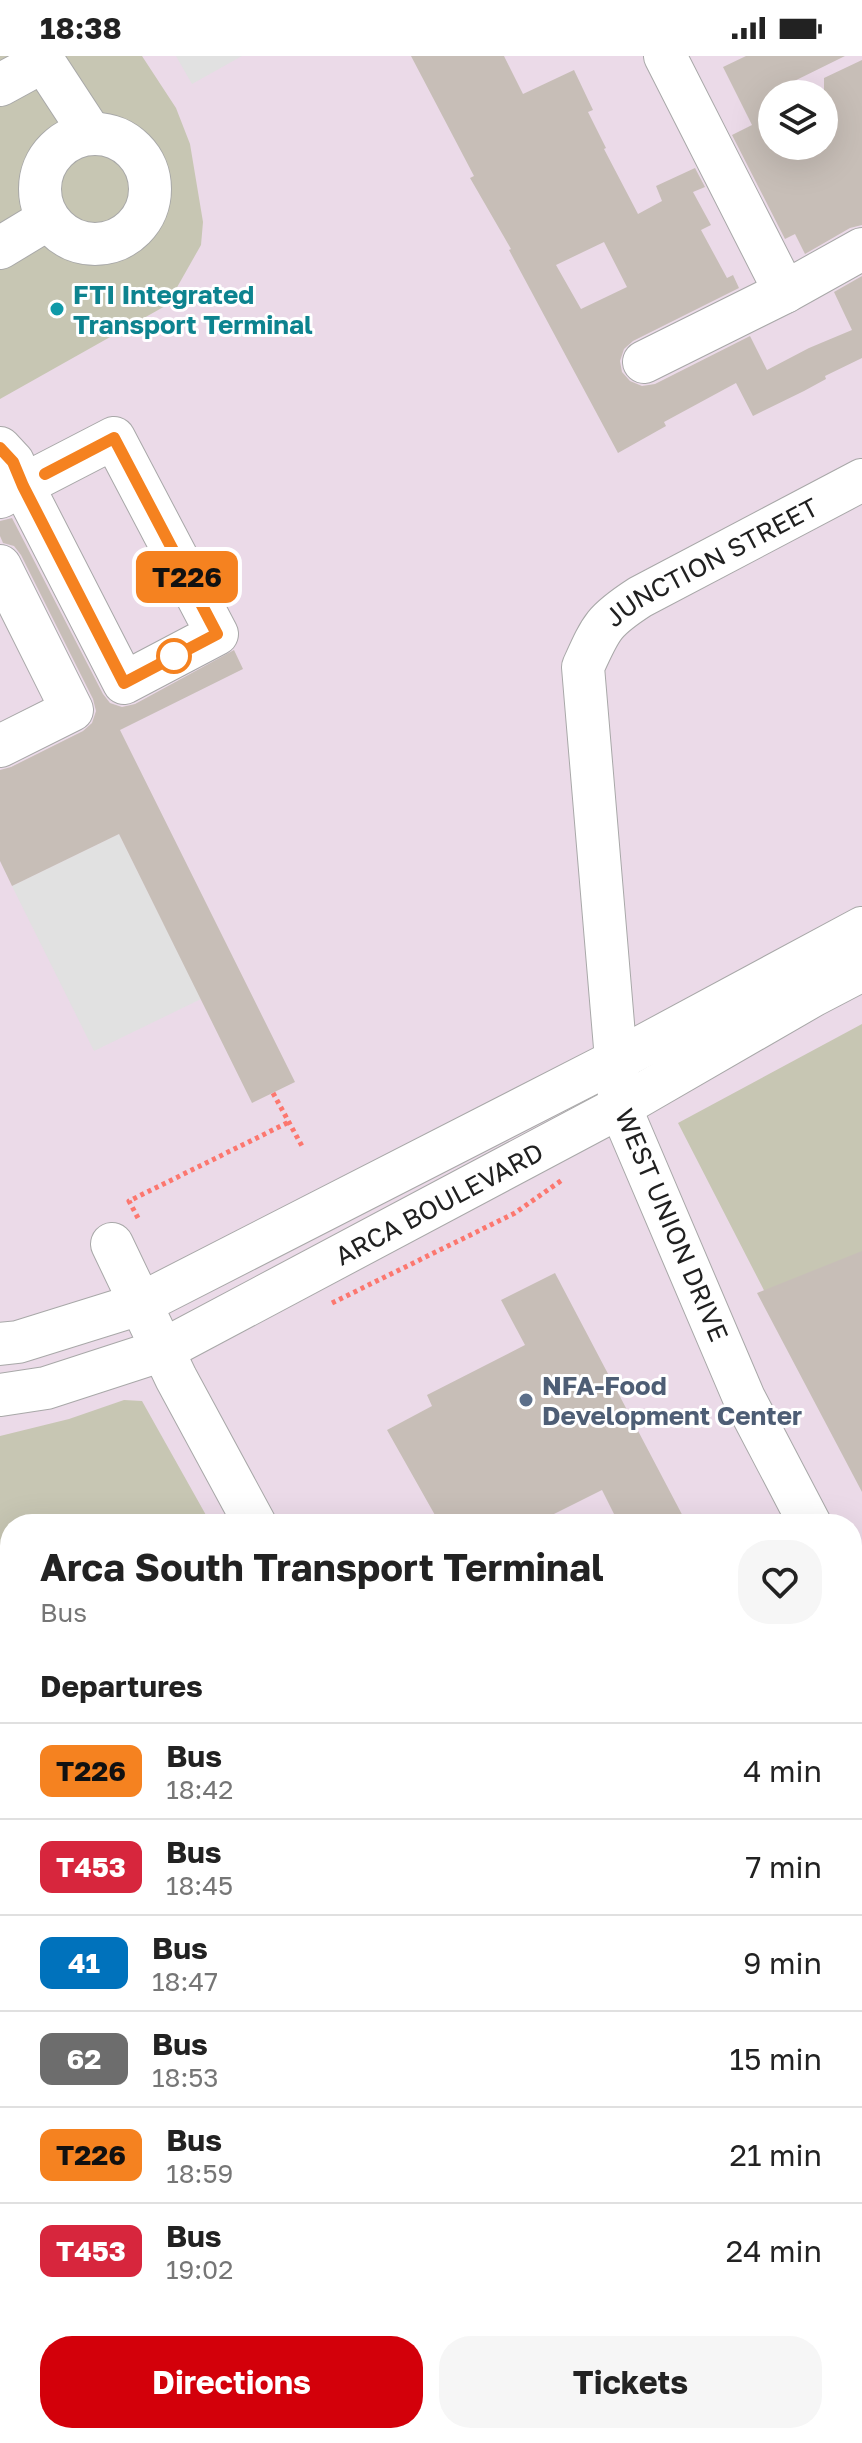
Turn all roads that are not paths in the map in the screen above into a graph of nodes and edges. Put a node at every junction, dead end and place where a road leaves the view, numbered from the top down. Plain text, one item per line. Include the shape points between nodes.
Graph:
1 (665, 56) edge
2 (42, 59) edge
3 (0, 85) edge
4 (91, 134) junction
5 (48, 219) junction
6 (0, 248) edge
7 (862, 249) edge
8 (785, 292) junction
9 (644, 362) dead end
10 (0, 448) edge
11 (862, 480) edge
12 (11, 491) edge
13 (0, 566) edge
14 (583, 667) joint
15 (0, 746) edge
16 (862, 928) edge
17 (862, 970) edge
18 (615, 1061) junction
19 (620, 1107) junction
20 (128, 1237) road end
21 (140, 1304) junction
22 (0, 1344) edge
23 (163, 1350) junction
24 (0, 1395) edge
25 (250, 1514) edge
26 (805, 1514) edge

1 - 8 street
2 - 3 street
2 - 4 street
4 - 5 street via 64,143 45,164 39,192
4 - 5 street via 121,140 143,162 151,192 140,221 116,240 85,244 57,230
5 - 6 street
7 - 8 street
8 - 9 street
10 - 12 street via 13,462
11 - 14 street, JUNCTION STREET via 619,611 601,627
12 - 12 street via 124,683 217,634 114,438
13 - 15 street via 72,710
14 - 18 street, WEST UNION DRIVE
16 - 18 street, ARCA BOULEVARD
17 - 19 street, ARCA BOULEVARD
18 - 19 street, WEST UNION DRIVE
18 - 21 street, ARCA BOULEVARD
19 - 23 street, ARCA BOULEVARD
19 - 26 street, WEST UNION DRIVE via 744,1398
20 - 21 street
21 - 22 street, ARCA BOULEVARD
21 - 23 street
23 - 24 street, ARCA BOULEVARD via 46,1388
23 - 25 street

